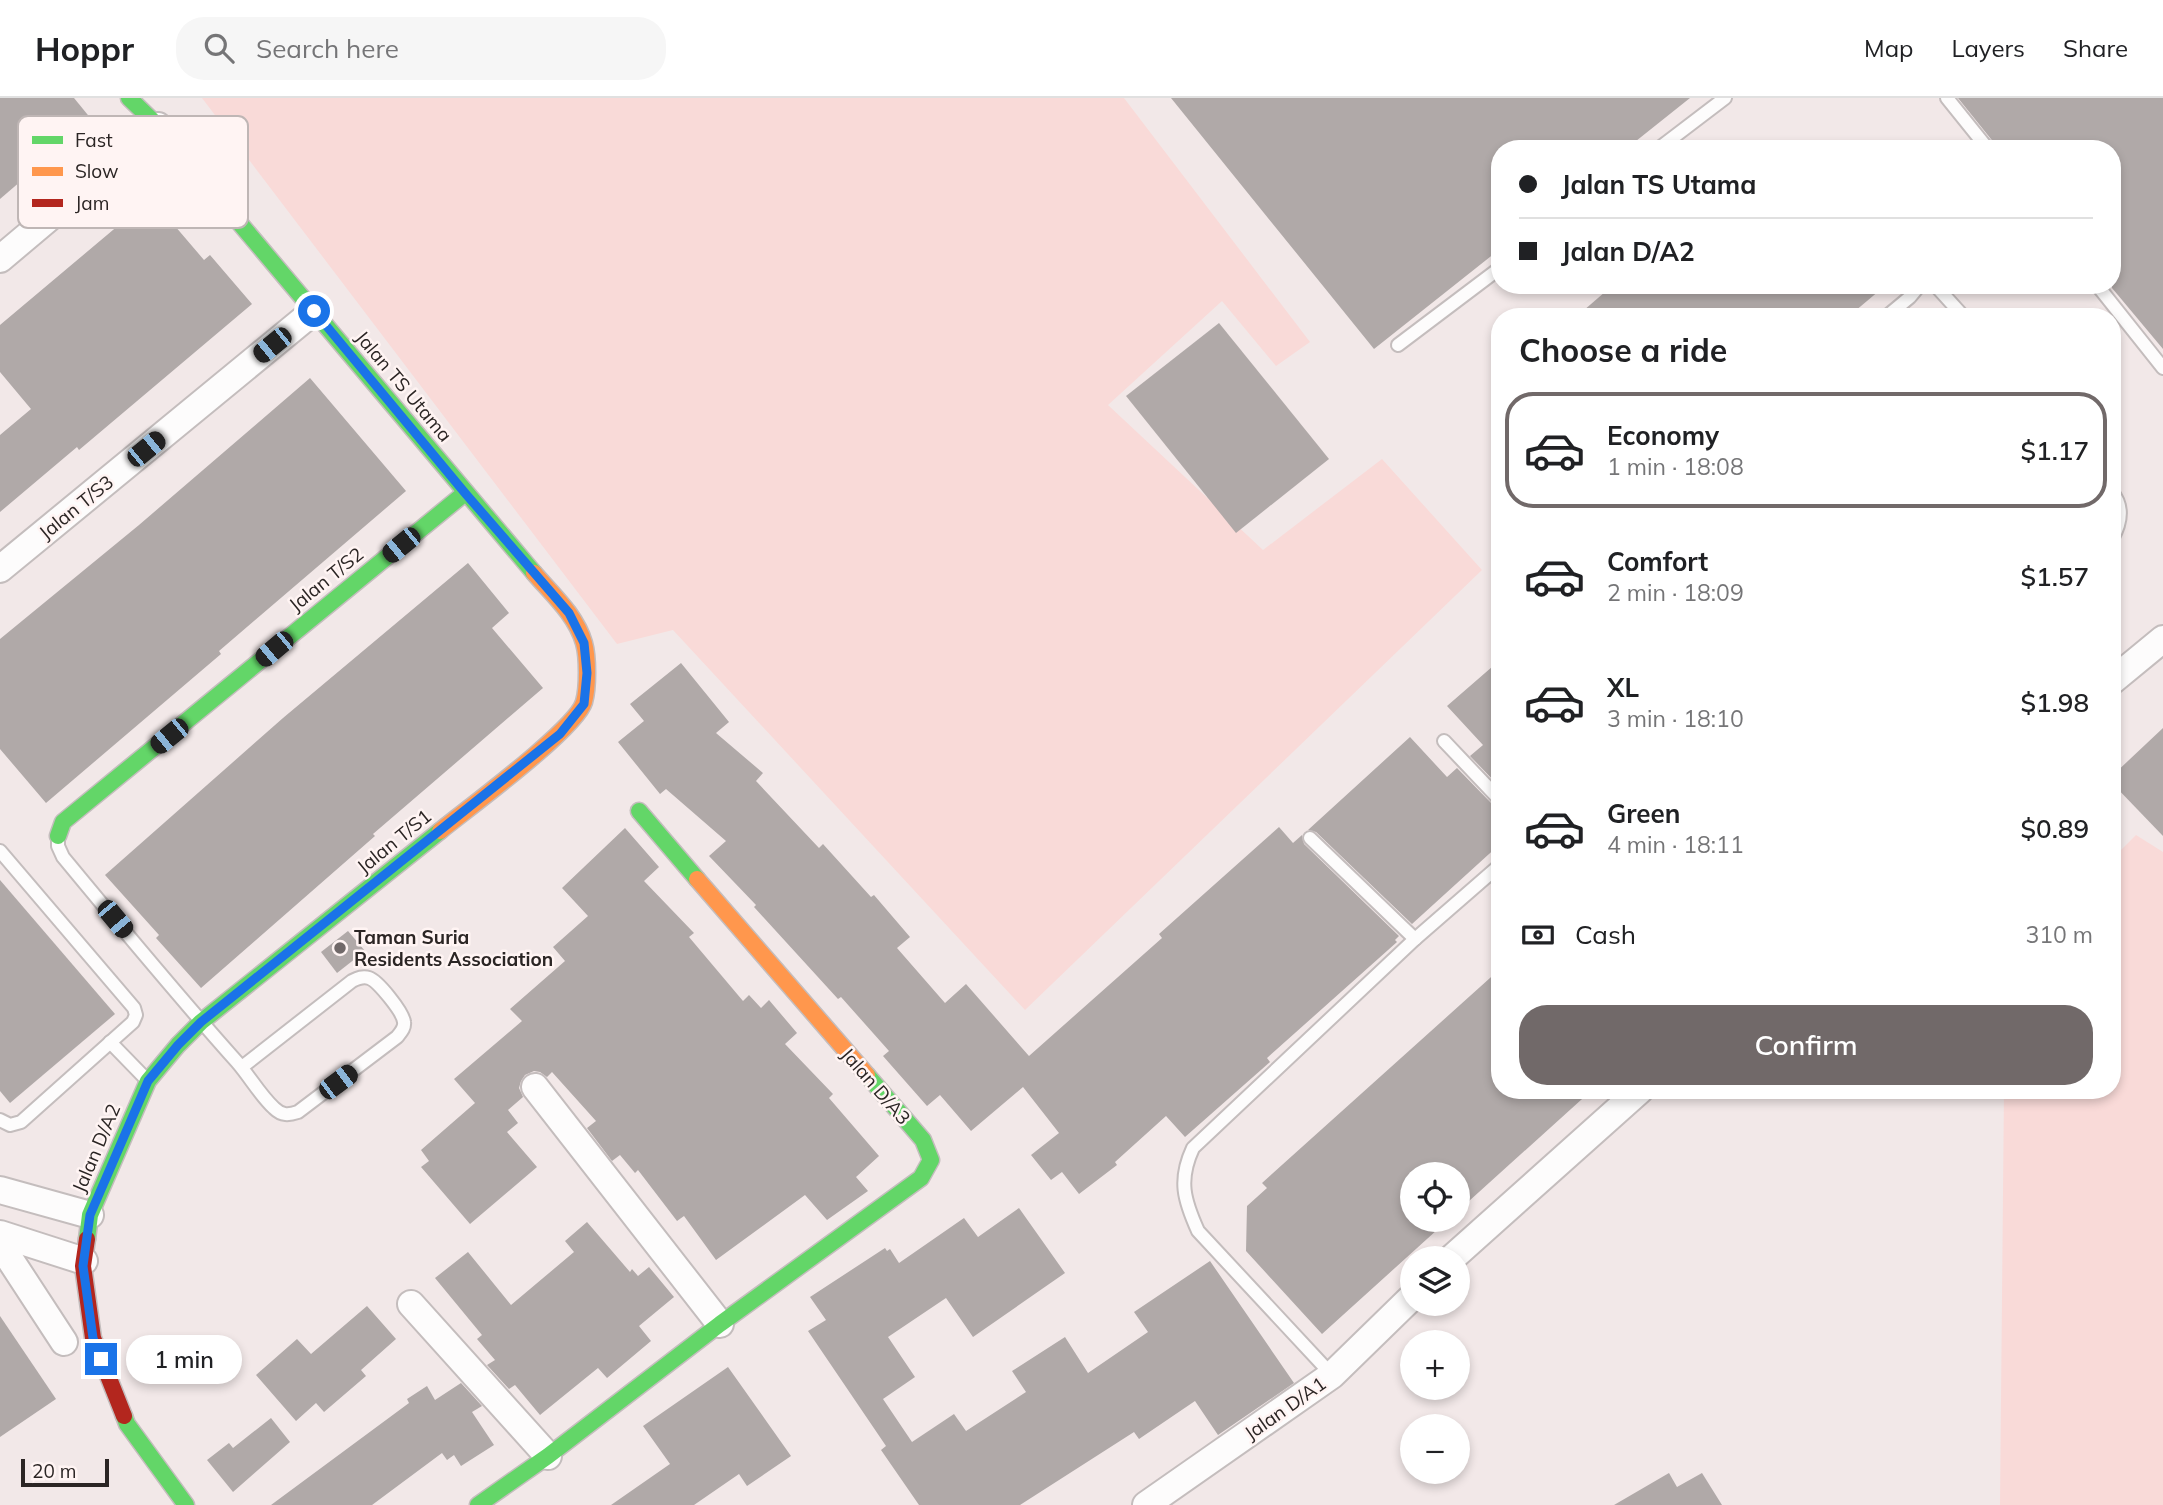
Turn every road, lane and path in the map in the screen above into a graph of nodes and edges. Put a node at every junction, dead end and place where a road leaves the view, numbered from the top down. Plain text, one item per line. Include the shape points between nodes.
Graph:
1 (129, 98) edge
2 (1725, 98) edge
3 (1947, 98) edge
4 (148, 116) edge
5 (1670, 140) edge
6 (1981, 140) edge
7 (37, 228) edge
8 (244, 228) edge
9 (0, 259) edge
10 (1491, 275) edge
11 (1912, 294) edge
12 (1943, 294) edge
13 (2104, 294) edge
14 (1897, 308) edge
15 (1956, 308) edge
16 (2115, 308) edge
17 (314, 311) junction
18 (2121, 315) edge
19 (1398, 345) dead end
20 (2163, 368) edge
21 (465, 493) junction
22 (0, 569) edge
23 (2163, 639) edge
24 (584, 643) joint
25 (2121, 674) edge
26 (1444, 741) dead end
27 (1491, 791) edge
28 (639, 811) dead end
29 (58, 835) joint
30 (1310, 838) dead end
31 (0, 851) edge
32 (1491, 872) edge
33 (1415, 939) junction
34 (201, 1022) junction
35 (110, 1042) junction
36 (178, 1045) joint
37 (242, 1068) junction
38 (148, 1081) junction
39 (535, 1087) dead end
40 (1630, 1099) edge
41 (0, 1120) edge
42 (0, 1190) edge
43 (90, 1215) junction
44 (0, 1234) edge
45 (0, 1244) edge
46 (1465, 1246) edge
47 (84, 1261) junction
48 (411, 1304) dead end
49 (1400, 1309) edge
50 (720, 1324) junction
51 (64, 1342) dead end
52 (1332, 1375) junction
53 (548, 1456) junction
54 (186, 1505) edge
55 (478, 1505) edge
56 (1146, 1505) edge

1 - 4 street, Jalan TS Utama
2 - 5 lane
3 - 6 lane
7 - 9 street
8 - 17 street, Jalan TS Utama
10 - 19 lane
11 - 14 lane
12 - 15 lane
13 - 16 lane
17 - 21 street, Jalan TS Utama
17 - 22 street, Jalan T/S3
18 - 20 lane
21 - 24 street, Jalan TS Utama via 569,613
21 - 29 street, Jalan T/S2 via 63,822
23 - 25 street
24 - 34 street, Jalan T/S1 via 584,704 560,734
26 - 27 lane
28 - 50 street, Jalan D/A3 via 923,1140 931,1160 921,1178
29 - 34 lane via 63,857
30 - 33 lane
31 - 35 lane via 134,1008 133,1022
32 - 33 lane
33 - 52 lane via 1193,1149 1185,1165 1183,1188 1198,1231
34 - 36 street, Jalan T/S1
34 - 37 lane
35 - 38 lane
35 - 41 lane via 21,1122 10,1125
36 - 38 street, Jalan D/A2
37 - 37 lane via 274,1108 290,1115 397,1037 404,1021 377,983 361,977
38 - 43 street, Jalan D/A2
39 - 50 street
40 - 46 street
42 - 43 street
43 - 47 street, Jalan D/A2
44 - 47 street
45 - 51 street
47 - 54 street, Jalan D/A2 via 93,1338 127,1424
48 - 53 street
49 - 52 street, Jalan D/A1
50 - 53 street, Jalan D/A3
52 - 56 street, Jalan D/A1
53 - 55 street, Jalan D/A3

